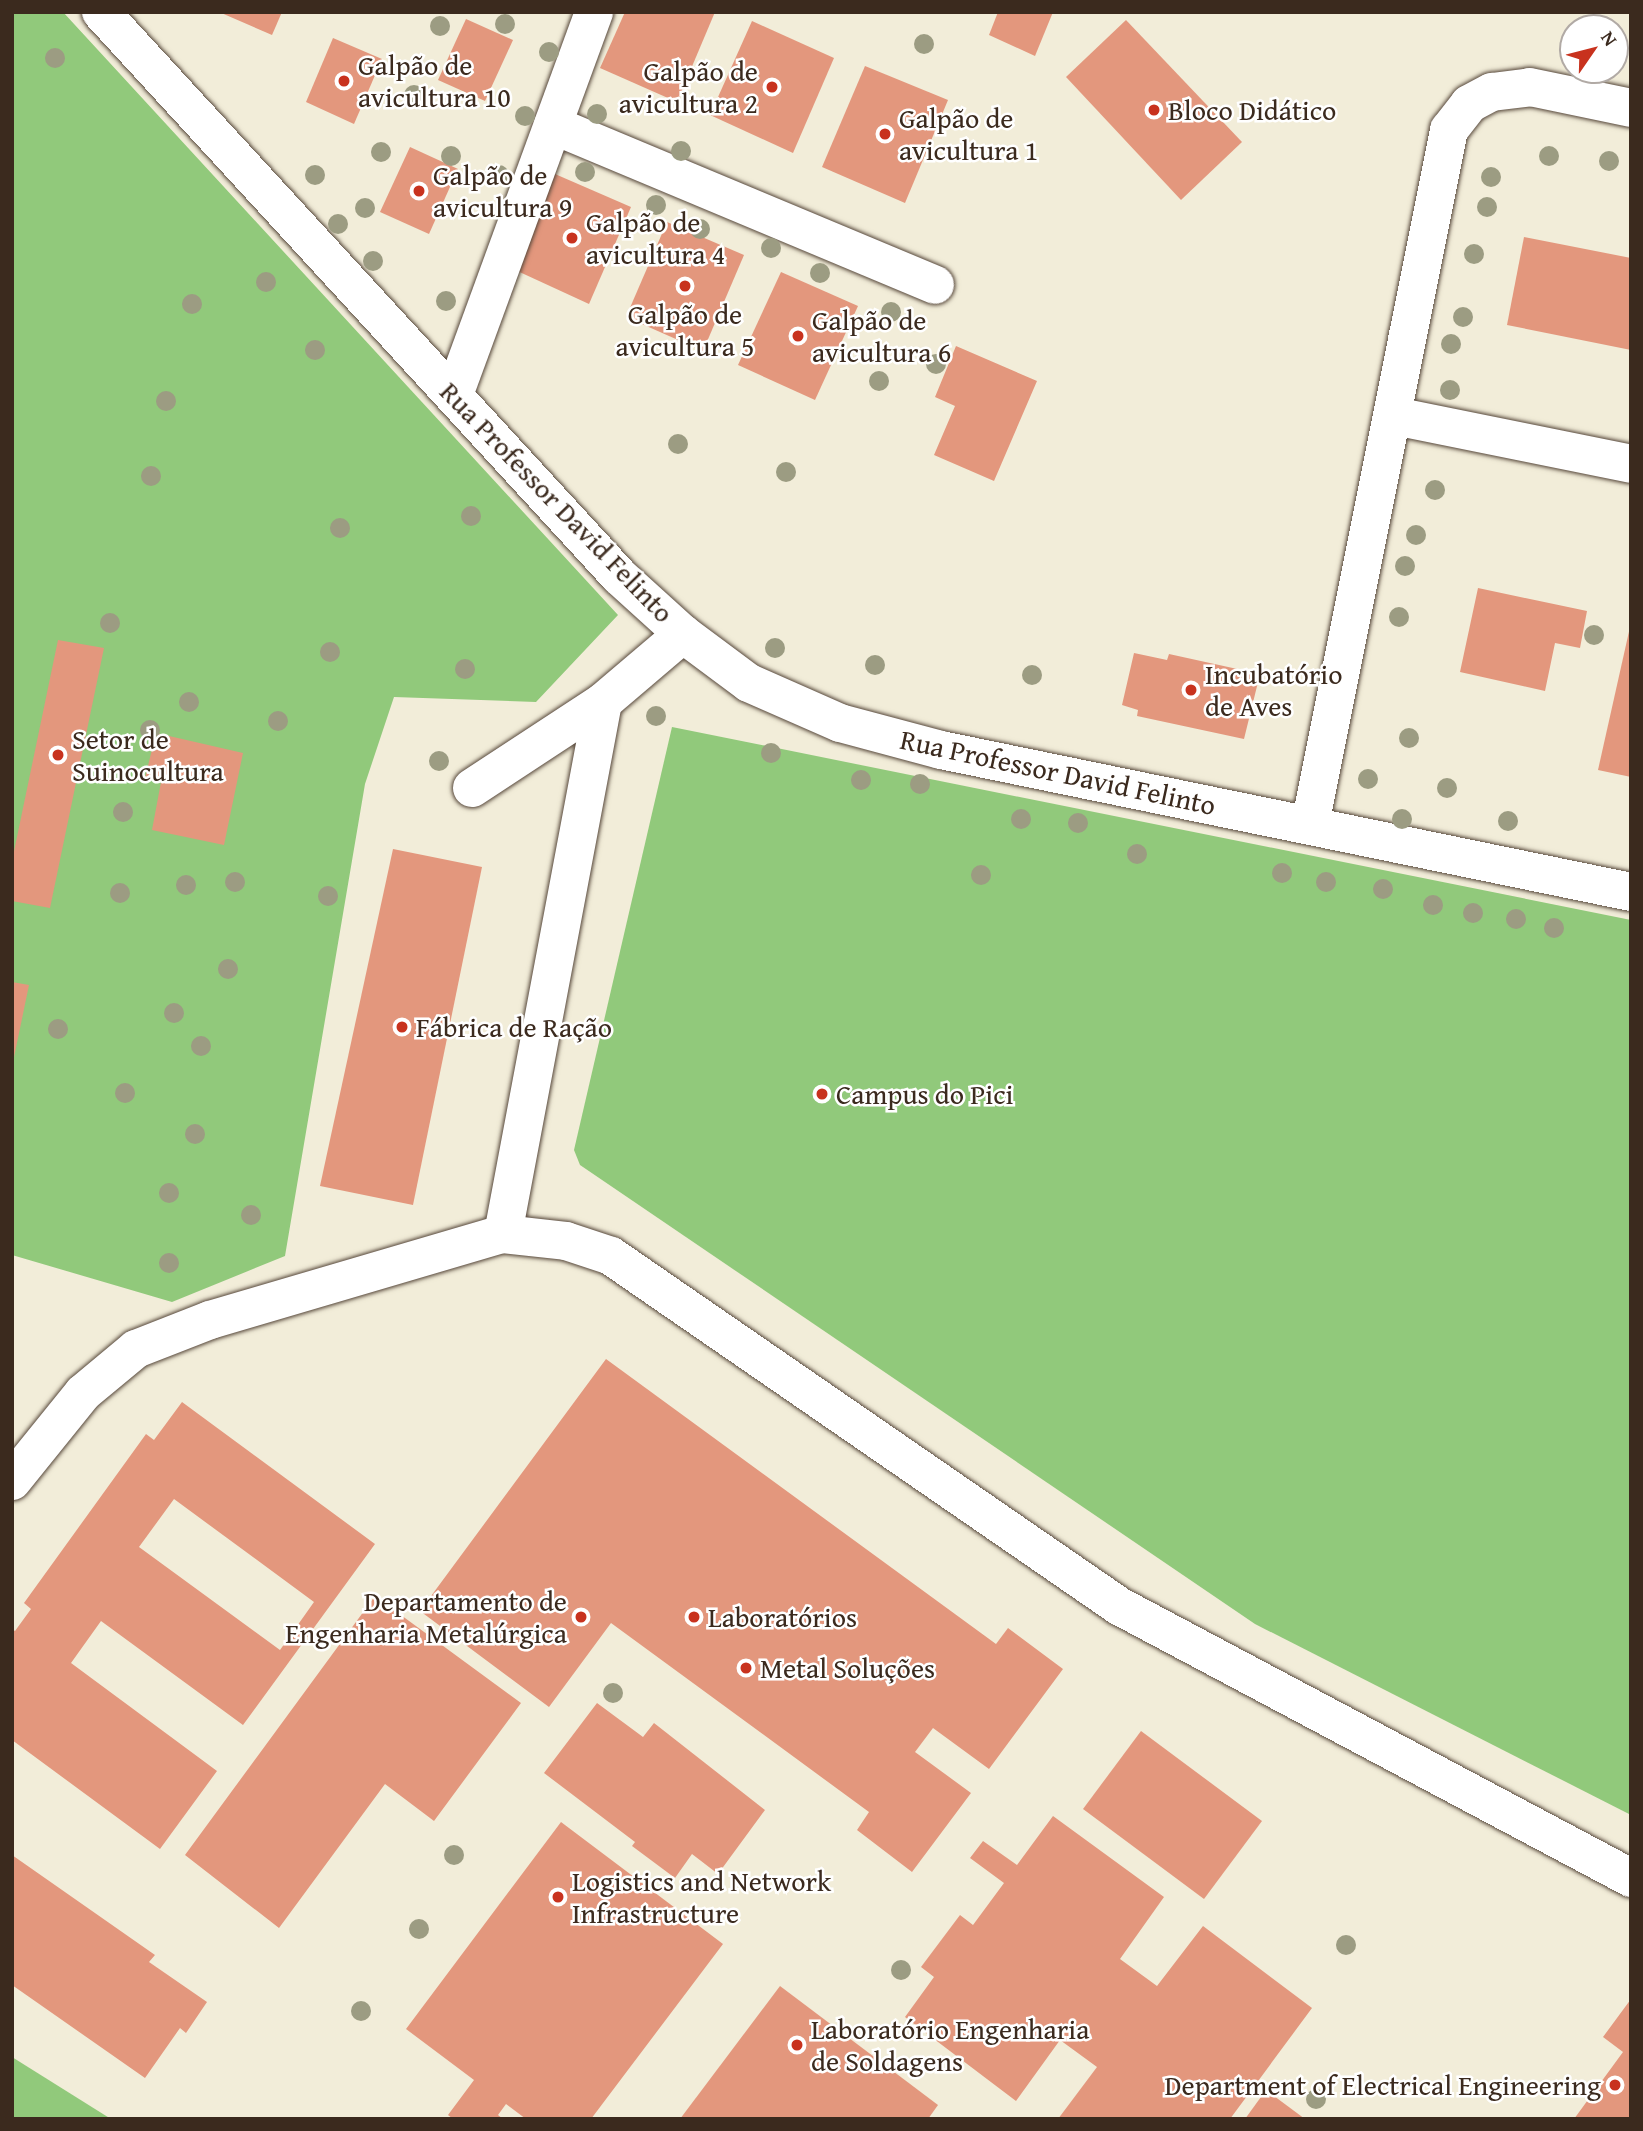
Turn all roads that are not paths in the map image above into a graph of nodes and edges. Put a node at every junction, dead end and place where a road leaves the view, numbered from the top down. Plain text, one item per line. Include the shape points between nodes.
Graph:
1 (101, 12) edge
2 (594, 12) edge
3 (1631, 108) edge
4 (554, 125) junction
5 (935, 285) dead end
6 (454, 395) junction
7 (1394, 416) junction
8 (1631, 464) edge
9 (683, 634) junction
10 (603, 702) junction
11 (471, 788) dead end
12 (1310, 825) junction
13 (1631, 892) edge
14 (503, 1234) junction
15 (12, 1481) edge
16 (1631, 1878) edge

1 - 6 street, Rua Professor David Felinto
2 - 4 street
3 - 7 street via 1530,87 1492,92 1469,104 1450,130
4 - 5 street
4 - 6 street
6 - 9 street, Rua Professor David Felinto via 619,576
7 - 8 street
7 - 12 street
9 - 10 street
9 - 12 street, Rua Professor David Felinto via 749,683 841,723 941,750
10 - 11 street
10 - 14 street
12 - 13 street, Rua Professor David Felinto
14 - 15 street via 210,1320 136,1349 83,1393
14 - 16 street via 566,1241 611,1256 1119,1606

